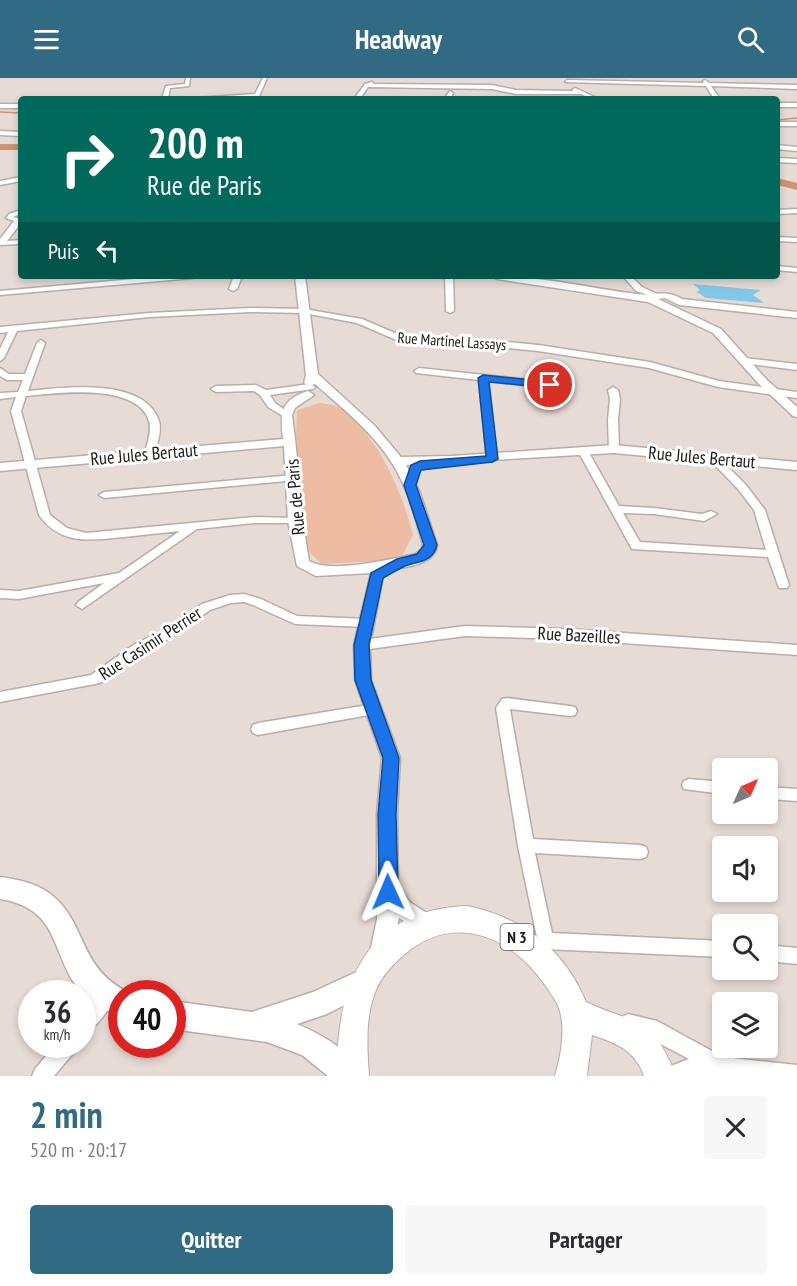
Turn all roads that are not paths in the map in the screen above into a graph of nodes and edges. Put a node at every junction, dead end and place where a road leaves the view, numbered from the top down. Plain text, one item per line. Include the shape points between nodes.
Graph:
1 (188, 78) edge
2 (265, 78) edge
3 (381, 78) edge
4 (430, 78) edge
5 (702, 78) edge
6 (567, 79) edge
7 (477, 80) dead end
8 (526, 83) dead end
9 (367, 85) junction
10 (432, 86) junction
11 (709, 86) junction
12 (464, 87) junction
13 (797, 87) edge
14 (217, 92) dead end
15 (527, 92) junction
16 (582, 93) junction
17 (257, 95) edge
18 (166, 96) edge
19 (239, 96) edge
20 (359, 96) edge
21 (589, 96) edge
22 (715, 96) edge
23 (780, 105) edge
24 (797, 105) edge
25 (0, 106) edge
26 (18, 106) edge
27 (780, 124) edge
28 (797, 124) edge
29 (0, 133) edge
30 (18, 134) edge
31 (780, 147) edge
32 (797, 149) edge
33 (780, 160) edge
34 (797, 161) edge
35 (18, 180) edge
36 (0, 183) edge
37 (6, 210) dead end
38 (797, 211) edge
39 (18, 212) edge
40 (780, 212) edge
41 (18, 213) edge
42 (18, 221) edge
43 (18, 222) edge
44 (780, 239) edge
45 (797, 240) edge
46 (18, 242) edge
47 (0, 243) edge
48 (780, 268) edge
49 (797, 270) edge
50 (159, 279) edge
51 (237, 279) edge
52 (300, 279) edge
53 (449, 279) edge
54 (523, 279) edge
55 (629, 279) edge
56 (233, 289) dead end
57 (636, 292) junction
58 (0, 293) edge
59 (662, 301) junction
60 (304, 311) junction
61 (450, 311) dead end
62 (797, 315) edge
63 (14, 329) junction
64 (0, 330) edge
65 (41, 343) dead end
66 (0, 358) edge
67 (745, 361) junction
68 (797, 368) edge
69 (0, 371) edge
70 (419, 371) dead end
71 (27, 377) junction
72 (483, 378) junction
73 (550, 385) dead end
74 (310, 386) junction
75 (216, 389) dead end
76 (613, 390) dead end
77 (264, 393) junction
78 (774, 393) junction
79 (20, 395) junction
80 (334, 395) junction
81 (0, 396) edge
82 (797, 396) edge
83 (797, 413) edge
84 (286, 415) junction
85 (288, 442) junction
86 (611, 449) junction
87 (582, 450) junction
88 (150, 453) junction
89 (711, 457) junction
90 (492, 458) junction
91 (398, 461) junction
92 (30, 464) junction
93 (797, 466) edge
94 (0, 467) edge
95 (293, 478) junction
96 (410, 485) junction
97 (104, 495) dead end
98 (615, 509) junction
99 (711, 514) dead end
100 (294, 521) junction
101 (194, 526) junction
102 (774, 554) junction
103 (372, 572) junction
104 (123, 576) junction
105 (783, 585) dead end
106 (0, 594) edge
107 (82, 605) dead end
108 (367, 623) junction
109 (362, 645) junction
110 (797, 650) edge
111 (0, 697) edge
112 (374, 709) junction
113 (570, 711) dead end
114 (258, 729) dead end
115 (689, 785) dead end
116 (712, 788) edge
117 (778, 794) edge
118 (797, 795) edge
119 (526, 846) junction
120 (640, 852) dead end
121 (0, 888) edge
122 (388, 892) junction
123 (426, 924) junction
124 (541, 946) junction
125 (712, 949) edge
126 (778, 954) edge
127 (797, 956) edge
128 (373, 969) junction
129 (108, 996) edge
130 (108, 1005) edge
131 (574, 1012) junction
132 (96, 1015) edge
133 (186, 1017) edge
134 (253, 1025) junction
135 (613, 1025) junction
136 (57, 1058) edge
137 (722, 1067) junction
138 (797, 1075) edge
139 (42, 1076) edge
140 (347, 1076) edge
141 (353, 1076) edge
142 (570, 1076) edge
143 (660, 1076) edge
144 (670, 1076) edge

1 - 18 street via 187,85 168,87
2 - 17 street
3 - 9 street
4 - 10 street
5 - 11 street
6 - 11 street
6 - 16 street via 569,87
7 - 12 street via 464,80
8 - 15 street
9 - 10 street
9 - 20 street
10 - 12 street
11 - 13 street
11 - 22 street
12 - 15 street
14 - 17 street
15 - 16 street
16 - 21 street
17 - 19 street
23 - 24 street
25 - 26 street
27 - 28 street
29 - 30 street
31 - 32 street
33 - 34 street
35 - 36 street
37 - 39 street
38 - 40 street
41 - 42 street via 9,217
43 - 47 street
44 - 45 street
46 - 47 street
48 - 49 street
50 - 58 street
51 - 56 street
52 - 60 street
53 - 61 street
54 - 57 street
55 - 57 street
57 - 59 street
59 - 62 street
59 - 67 street via 717,331
60 - 63 street, Rue Martinel Lassays via 149,315
60 - 74 street
60 - 78 street, Rue Martinel Lassays via 358,321 401,339 538,348 650,365 718,384
63 - 64 street, Rue Martinel Lassays
63 - 66 street
65 - 71 street
67 - 68 street
67 - 78 street
69 - 71 street via 7,377
70 - 72 street
71 - 79 street
72 - 73 street
72 - 90 street
74 - 77 street
74 - 80 street
74 - 80 street, Rue de Paris
74 - 84 street
75 - 77 street via 256,388
76 - 86 street
77 - 84 street via 271,405
78 - 82 street, Rue Martinel Lassays
78 - 83 street
79 - 81 street
79 - 88 street via 90,390 137,400 149,410 155,423
79 - 92 street via 15,411
80 - 91 street, Rue de Paris
84 - 85 street, Rue de Paris
85 - 88 street, Rue Jules Bertaut
85 - 95 street, Rue de Paris
86 - 87 street, Rue Jules Bertaut
86 - 89 street, Rue Jules Bertaut
87 - 90 street, Rue Jules Bertaut
87 - 98 street
88 - 92 street, Rue Jules Bertaut
89 - 93 street, Rue Jules Bertaut
89 - 102 street via 752,498
90 - 91 street, Rue Jules Bertaut
90 - 96 street, Rue Jules Bertaut via 420,465 415,468
91 - 96 street, Rue de Paris
92 - 94 street, Rue Jules Bertaut
92 - 101 street via 45,515 52,526 67,534 98,537
95 - 97 street
95 - 100 street, Rue de Paris
96 - 103 street, Rue de Paris via 429,550 421,558
98 - 99 street via 704,518
98 - 102 street via 636,546
100 - 101 street
100 - 103 street, Rue de Paris via 302,563 309,568
101 - 104 street
102 - 105 street
103 - 108 street
104 - 106 street via 19,595
104 - 107 street
108 - 109 street
108 - 111 street, Rue Casimir Perrier via 296,620 257,602 230,599 206,607 95,679
109 - 110 street, Rue Bazeilles via 465,631
109 - 112 street via 363,680
112 - 114 street
112 - 122 street via 391,758
113 - 119 street via 522,703 507,703 503,708
115 - 116 street
117 - 118 street
119 - 120 street
119 - 124 street
121 - 129 main road via 27,894 41,902 58,924 83,973
122 - 123 street via 404,910
122 - 128 street via 388,919
123 - 124 main road, N 3 via 480,920
123 - 128 main road, N 3 via 409,934
124 - 125 street
124 - 131 main road, N 3
126 - 127 street
128 - 134 main road via 317,1004
128 - 141 main road via 356,1016
130 - 132 street
131 - 135 main road
131 - 142 main road, N 3 via 577,1036
133 - 134 main road
134 - 140 main road via 314,1044
135 - 137 street via 630,1023 650,1028
135 - 143 main road via 641,1041 656,1060
136 - 139 street
137 - 138 street
137 - 144 street via 686,1067

